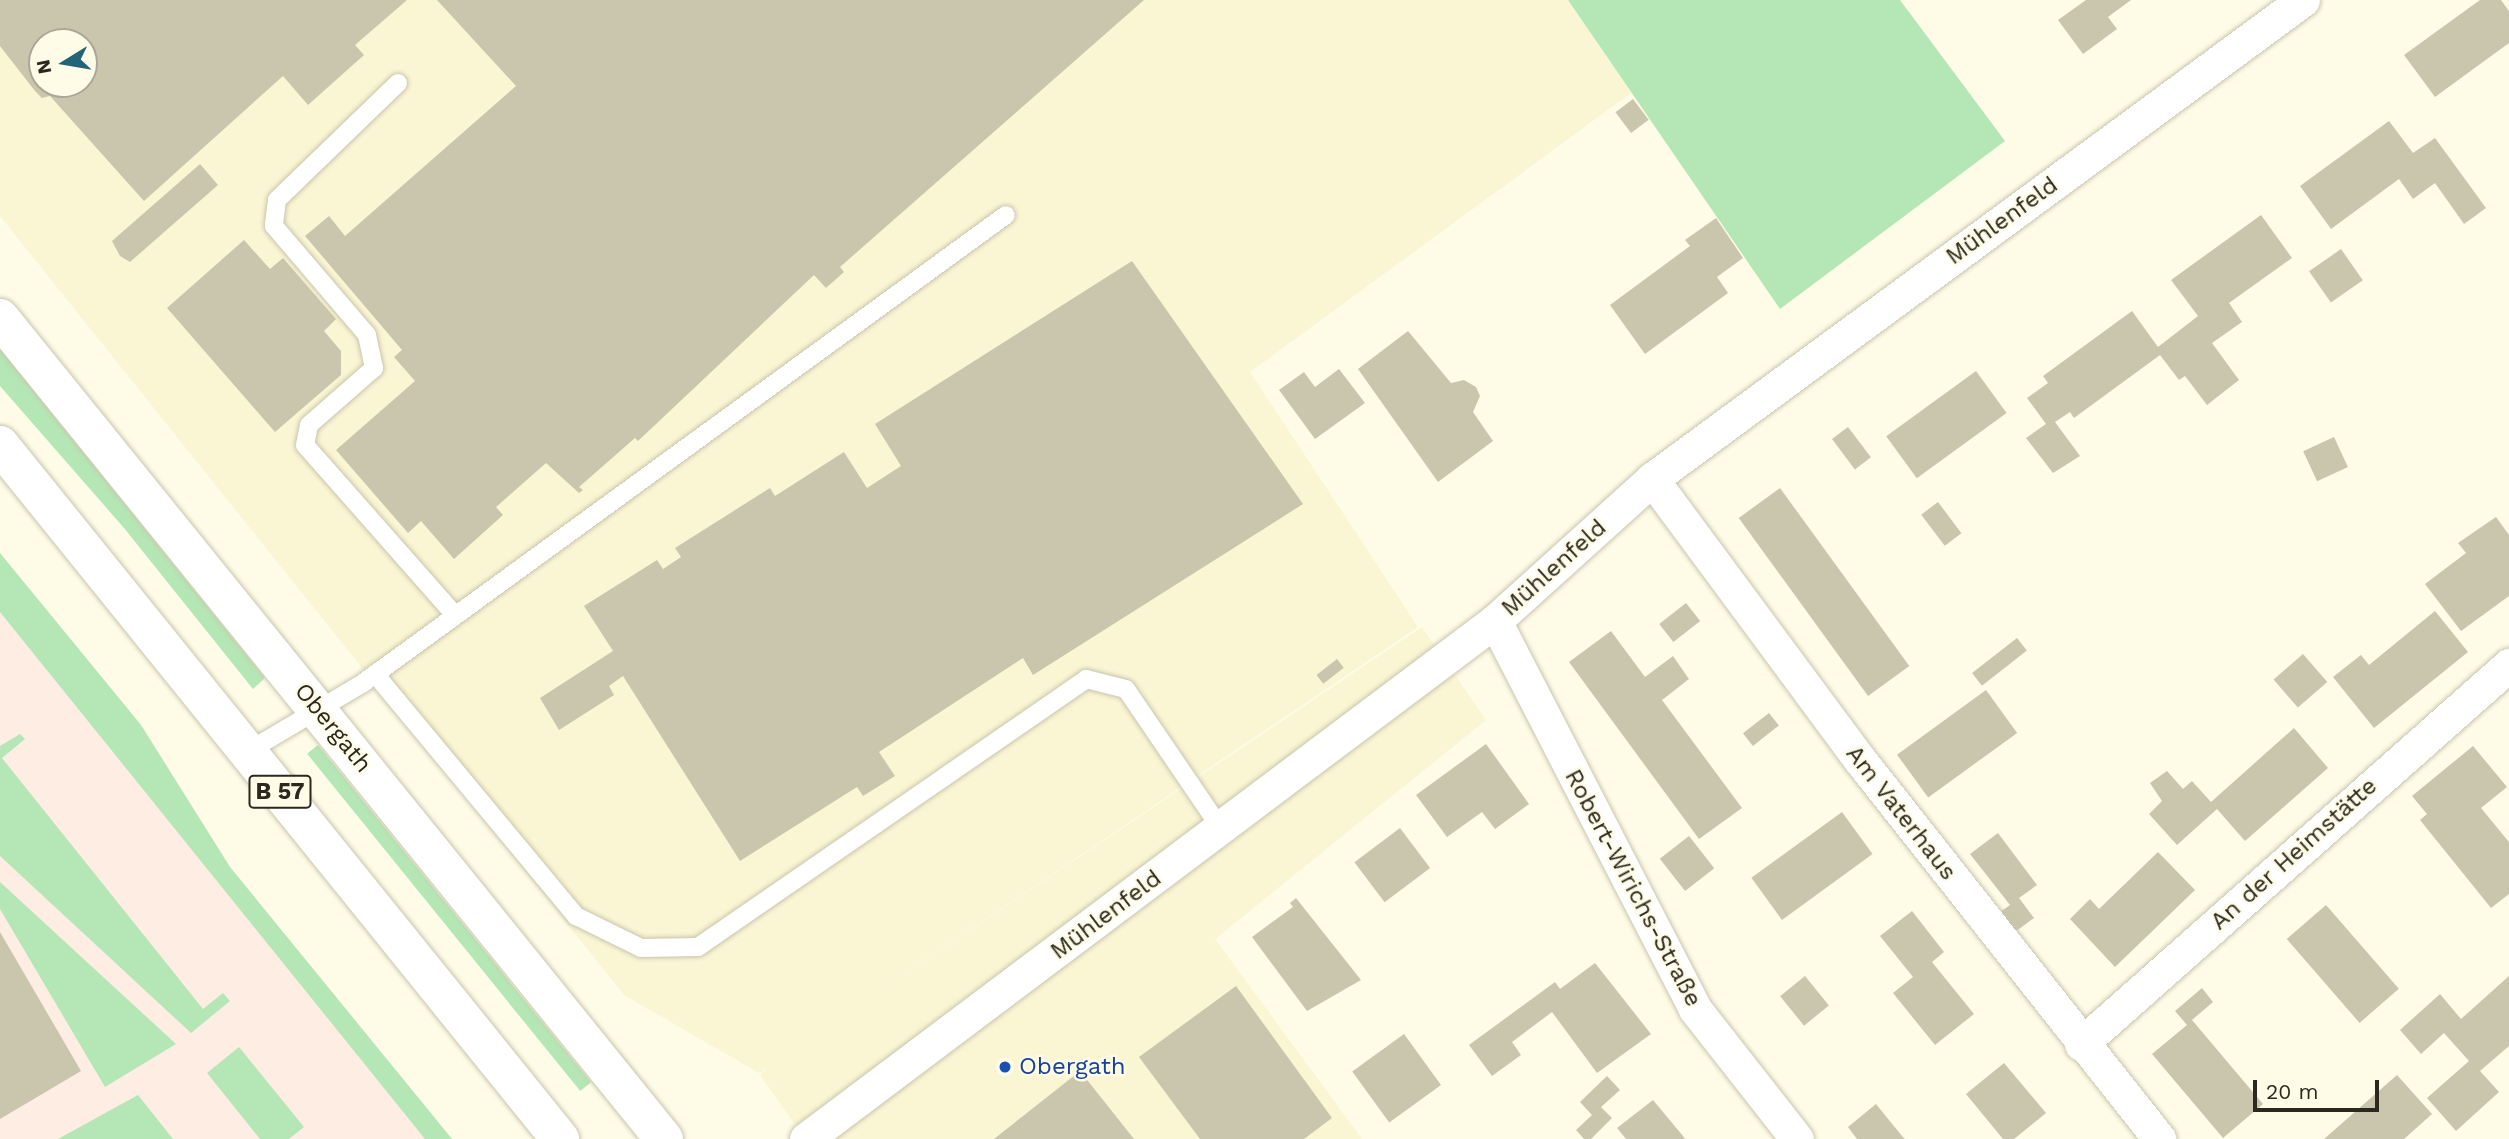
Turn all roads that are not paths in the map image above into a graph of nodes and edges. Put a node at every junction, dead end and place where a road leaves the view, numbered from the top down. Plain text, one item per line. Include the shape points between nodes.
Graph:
1 (2303, 0) edge
2 (398, 83) dead end
3 (1006, 215) dead end
4 (0, 318) edge
5 (0, 445) edge
6 (1652, 479) junction
7 (454, 614) junction
8 (1495, 621) junction
9 (2509, 665) edge
10 (375, 674) junction
11 (318, 710) junction
12 (247, 752) junction
13 (1221, 829) junction
14 (2081, 1044) junction
15 (560, 1139) edge
16 (664, 1139) edge
17 (806, 1139) edge
18 (1797, 1139) edge
19 (2159, 1139) edge

1 - 6 street, Mühlenfeld
2 - 7 lane via 277,200 274,226 367,335 374,368 309,425 305,445
3 - 7 lane
4 - 11 main road, Obergath
5 - 12 main road, B 57
6 - 8 street, Mühlenfeld
6 - 14 street, Am Vaterhaus via 1860,760
7 - 10 lane
8 - 13 street, Mühlenfeld
8 - 18 street, Robert-Wirichs-Straße via 1695,1009
9 - 14 street, An der Heimstätte
10 - 11 lane
10 - 13 lane via 576,916 641,948 698,947 1086,679 1126,689
11 - 12 lane
11 - 16 main road, Obergath
12 - 15 main road, B 57
13 - 17 street, Mühlenfeld
14 - 19 street, Am Vaterhaus

